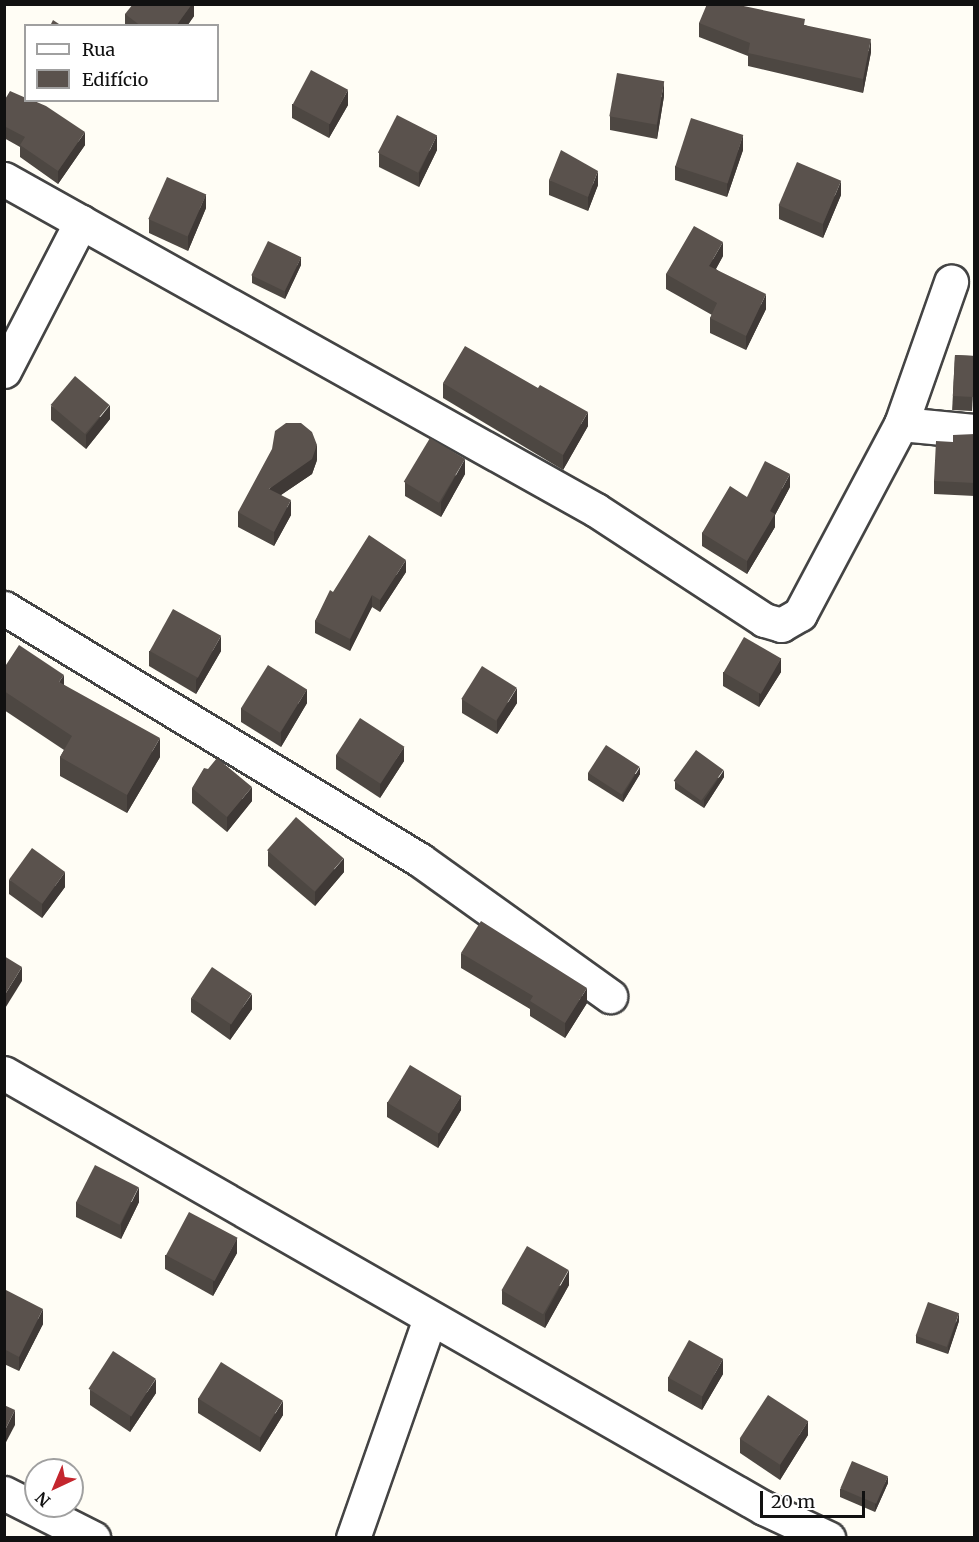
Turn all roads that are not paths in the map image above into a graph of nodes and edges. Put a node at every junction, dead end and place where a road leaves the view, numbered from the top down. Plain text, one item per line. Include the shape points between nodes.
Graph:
1 (4, 179) edge
2 (81, 222) junction
3 (951, 282) dead end
4 (4, 371) edge
5 (901, 424) junction
6 (975, 431) edge
7 (4, 608) edge
8 (610, 996) dead end
9 (4, 1073) edge
10 (430, 1318) junction
11 (4, 1493) edge
12 (93, 1538) edge
13 (353, 1538) edge
14 (828, 1538) edge

1 - 2 street
2 - 4 street
2 - 5 street via 586,504 764,620 781,625 800,614
3 - 5 street
5 - 6 street
7 - 8 street via 420,860
9 - 10 street
10 - 13 street
10 - 14 street via 764,1508
11 - 12 street

